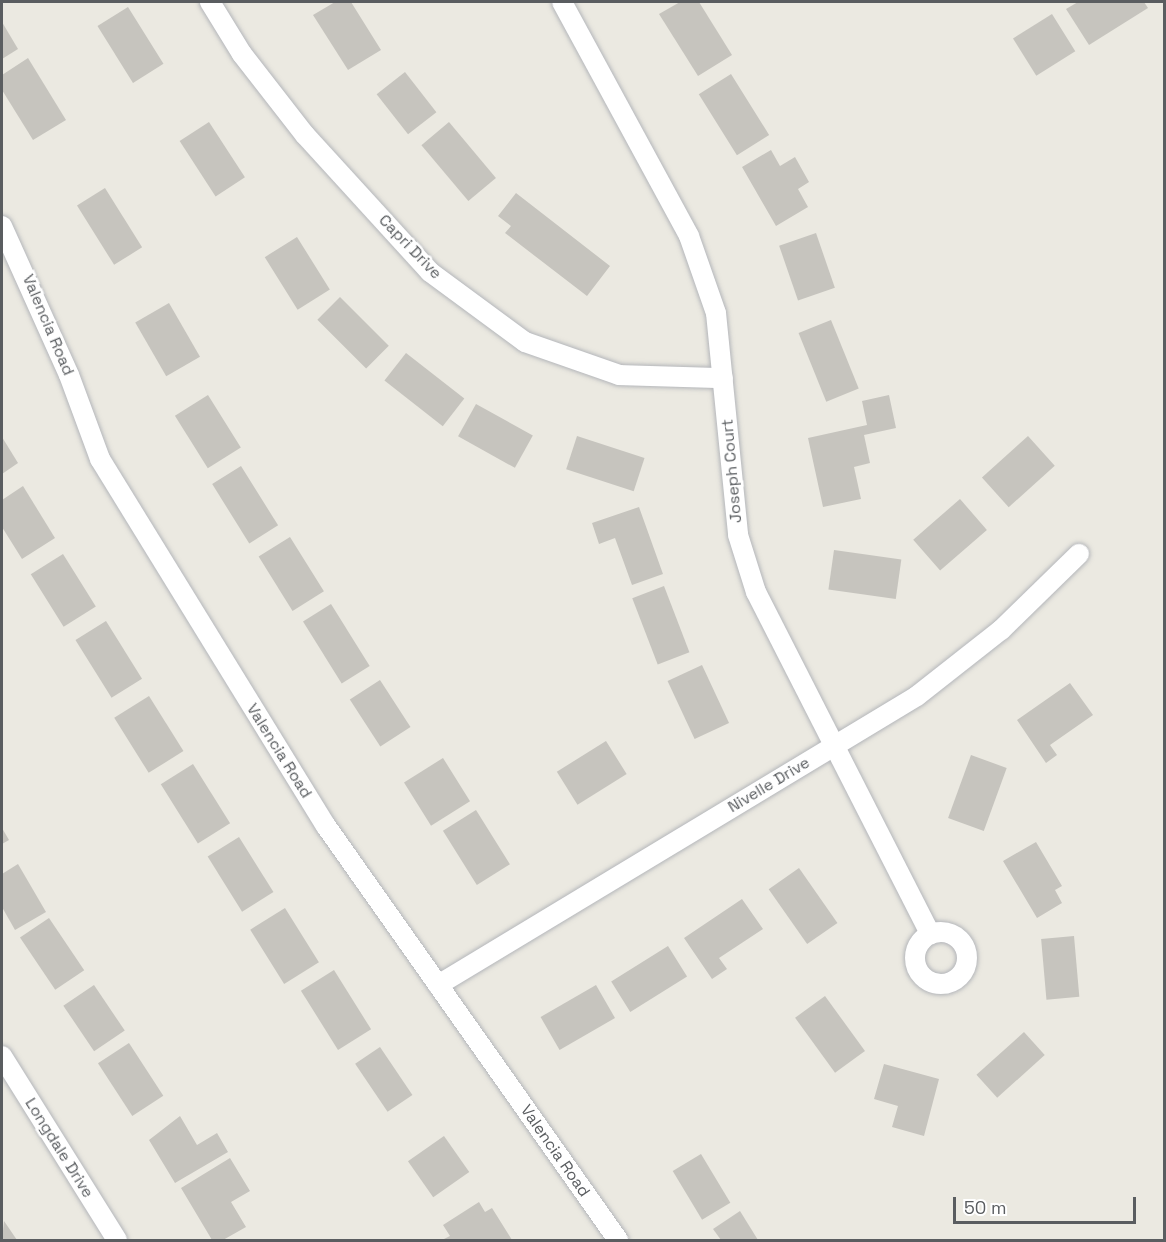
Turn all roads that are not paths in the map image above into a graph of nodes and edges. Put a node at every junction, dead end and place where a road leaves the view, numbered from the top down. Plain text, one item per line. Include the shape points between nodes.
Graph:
1 (210, 2) edge
2 (562, 2) edge
3 (2, 226) edge
4 (723, 378) junction
5 (1078, 554) dead end
6 (834, 746) junction
7 (930, 934) dead end
8 (438, 985) junction
9 (2, 1056) edge
10 (117, 1240) edge
11 (618, 1240) edge

1 - 4 street, Capri Drive via 242,54 306,135 430,272 525,342 619,375
2 - 4 street, Joseph Court via 689,236 716,313
3 - 8 street, Valencia Road via 69,375 100,459 326,825
4 - 6 street, Joseph Court via 738,535 756,591
5 - 6 street, Nivelle Drive via 1000,630 917,696
6 - 7 street, Joseph Court
6 - 8 street, Nivelle Drive
8 - 11 street, Valencia Road
9 - 10 street, Longdale Drive

